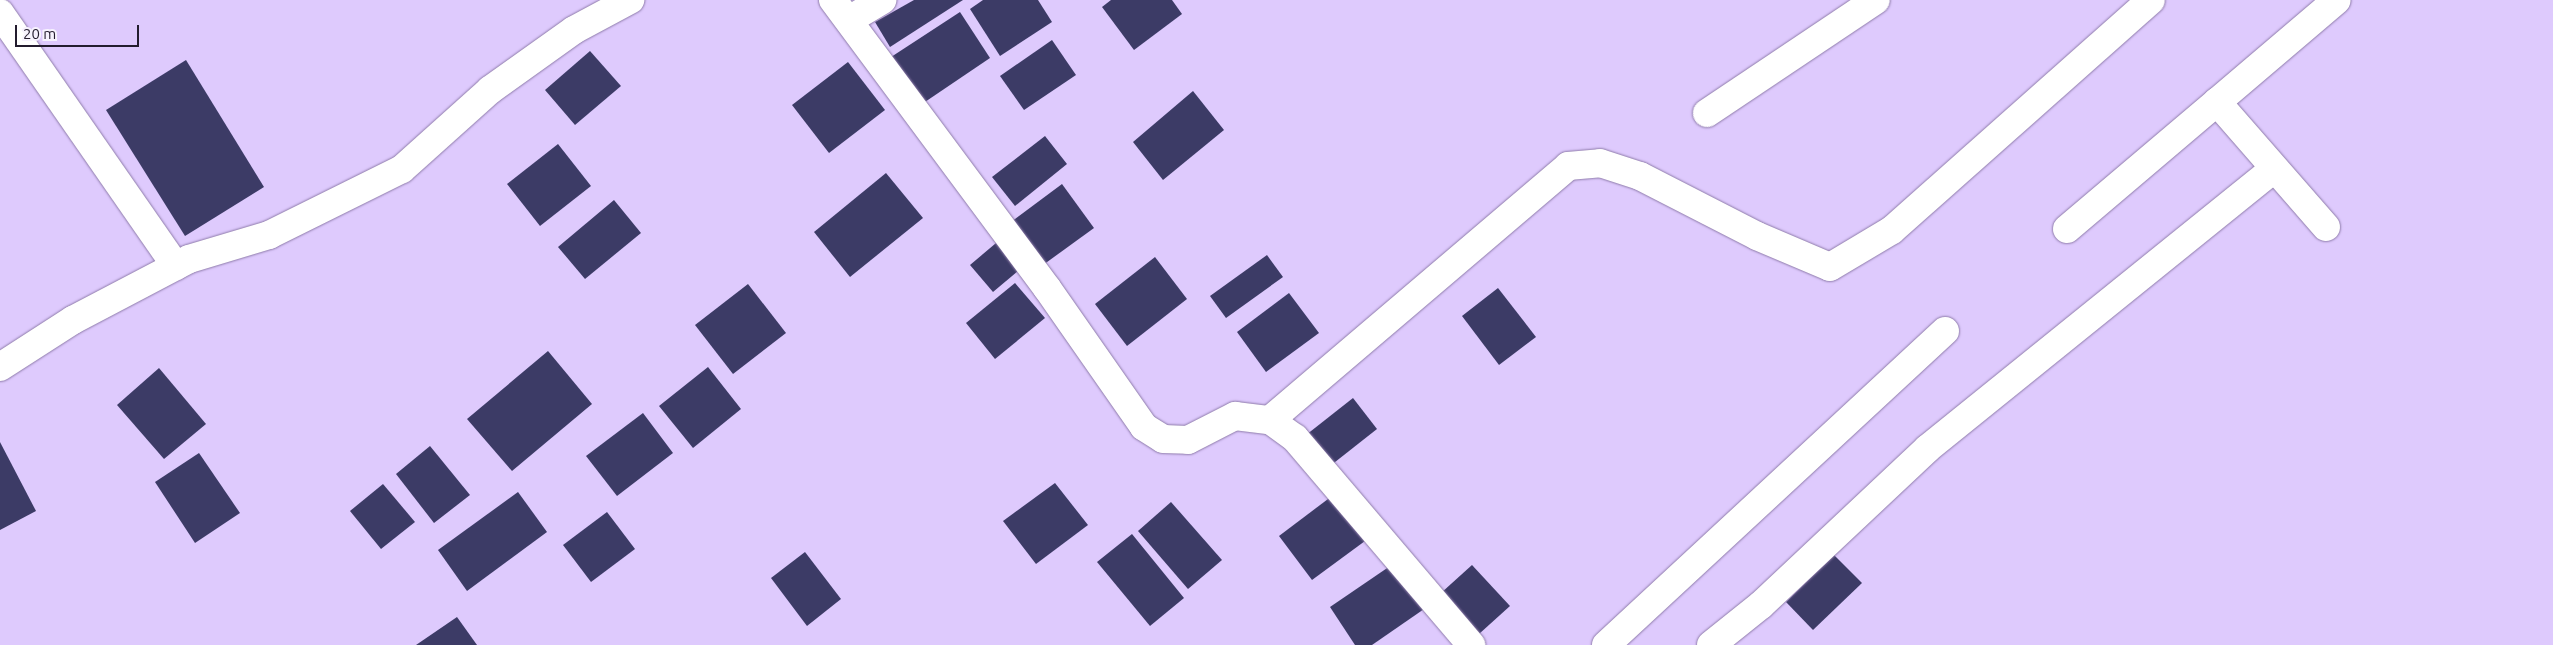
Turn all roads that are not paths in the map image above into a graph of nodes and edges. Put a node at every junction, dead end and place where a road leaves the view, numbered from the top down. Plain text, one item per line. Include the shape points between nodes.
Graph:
1 (630, 0) edge
2 (882, 0) edge
3 (1876, 0) edge
4 (2151, 0) edge
5 (2337, 0) edge
6 (841, 10) edge
7 (0, 13) edge
8 (2216, 102) junction
9 (1707, 113) dead end
10 (2274, 169) junction
11 (2326, 227) dead end
12 (2067, 229) dead end
13 (176, 266) junction
14 (1944, 331) dead end
15 (0, 367) edge
16 (1270, 420) junction
17 (1471, 645) edge
18 (1606, 645) edge
19 (1712, 645) edge

1 - 13 street via 574,30 490,90 402,170 269,236
2 - 6 street
3 - 9 street
4 - 16 street via 1892,230 1830,267 1757,236 1640,176 1600,163 1568,166
5 - 8 street
6 - 16 street via 1048,288 1144,427 1163,439 1188,440 1235,416
7 - 13 street
8 - 10 street
8 - 12 street
10 - 11 street
10 - 19 street via 1928,448 1761,605
13 - 15 street via 73,320
14 - 18 street
16 - 17 street via 1295,438

